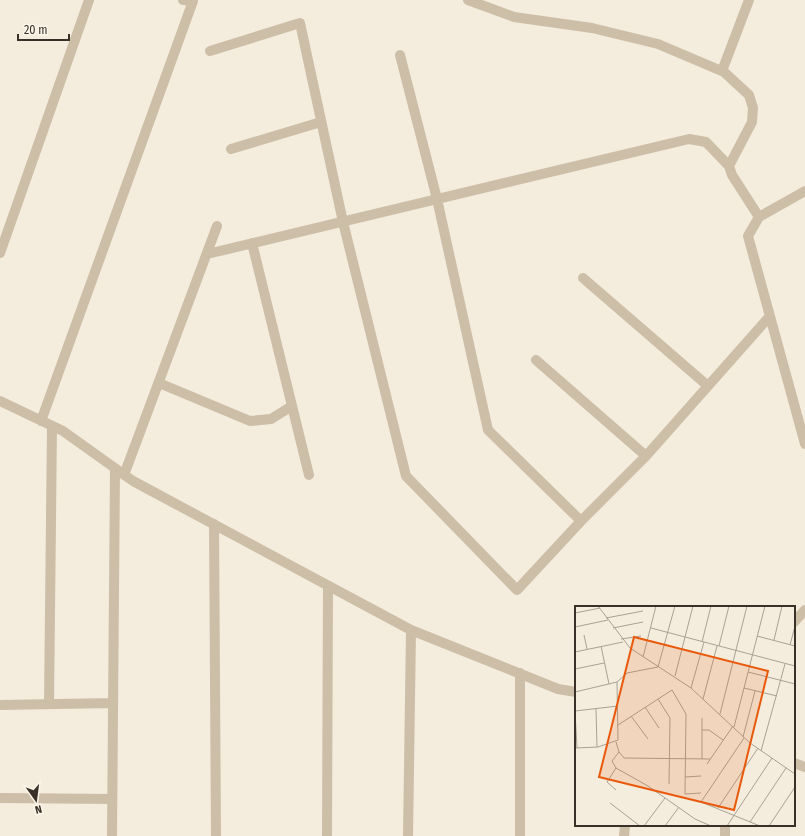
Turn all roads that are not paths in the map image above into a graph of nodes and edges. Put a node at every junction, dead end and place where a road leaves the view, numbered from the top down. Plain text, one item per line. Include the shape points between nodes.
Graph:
1 (89, 0) edge
2 (183, 0) edge
3 (468, 0) edge
4 (749, 0) edge
5 (210, 51) dead end
6 (400, 55) dead end
7 (722, 71) junction
8 (321, 122) junction
9 (231, 149) dead end
10 (729, 166) junction
11 (805, 191) edge
12 (437, 199) junction
13 (759, 217) junction
14 (343, 222) junction
15 (217, 226) dead end
16 (252, 243) junction
17 (0, 253) edge
18 (207, 254) junction
19 (583, 278) dead end
20 (770, 316) junction
21 (536, 360) dead end
22 (159, 382) junction
23 (708, 386) junction
24 (0, 401) edge
25 (292, 406) junction
26 (41, 421) junction
27 (802, 421) edge
28 (52, 426) junction
29 (805, 444) edge
30 (646, 456) junction
31 (115, 468) junction
32 (124, 475) junction
33 (309, 475) dead end
34 (580, 521) junction
35 (214, 524) junction
36 (328, 586) junction
37 (805, 610) edge
38 (795, 621) edge
39 (411, 630) junction
40 (520, 673) junction
41 (575, 692) edge
42 (113, 703) junction
43 (49, 704) junction
44 (0, 705) edge
45 (795, 762) edge
46 (805, 767) edge
47 (0, 798) edge
48 (112, 799) junction
49 (625, 826) edge
50 (112, 836) edge
51 (216, 836) edge
52 (327, 836) edge
53 (408, 836) edge
54 (520, 836) edge
55 (624, 836) edge

1 - 17 street
2 - 26 street via 193,1
3 - 7 street via 514,17 592,28 658,44
4 - 7 street
5 - 8 street via 300,23
6 - 12 street
7 - 10 street via 749,95 753,108 752,122
8 - 9 street
8 - 14 street
10 - 12 street via 706,142 689,139
10 - 13 street
11 - 13 street
12 - 14 street
12 - 34 street via 488,430
13 - 20 street via 748,236
14 - 16 street
14 - 34 street via 406,476 517,590
15 - 18 street
16 - 18 street
16 - 25 street
18 - 22 street
19 - 23 street
20 - 23 street
20 - 27 street
21 - 30 street
22 - 25 street via 250,421 271,419
22 - 32 street
23 - 30 street
24 - 26 street
25 - 33 street
26 - 28 street
27 - 29 street
28 - 31 street
28 - 43 street
30 - 34 street
31 - 32 street
31 - 42 street
32 - 35 street
35 - 36 street
35 - 51 street
36 - 39 street
36 - 52 street
37 - 38 street
39 - 40 street
39 - 53 street
40 - 41 street
40 - 54 street
42 - 43 street
42 - 48 street
43 - 44 street
45 - 46 street
47 - 48 street
48 - 50 street
49 - 55 street

